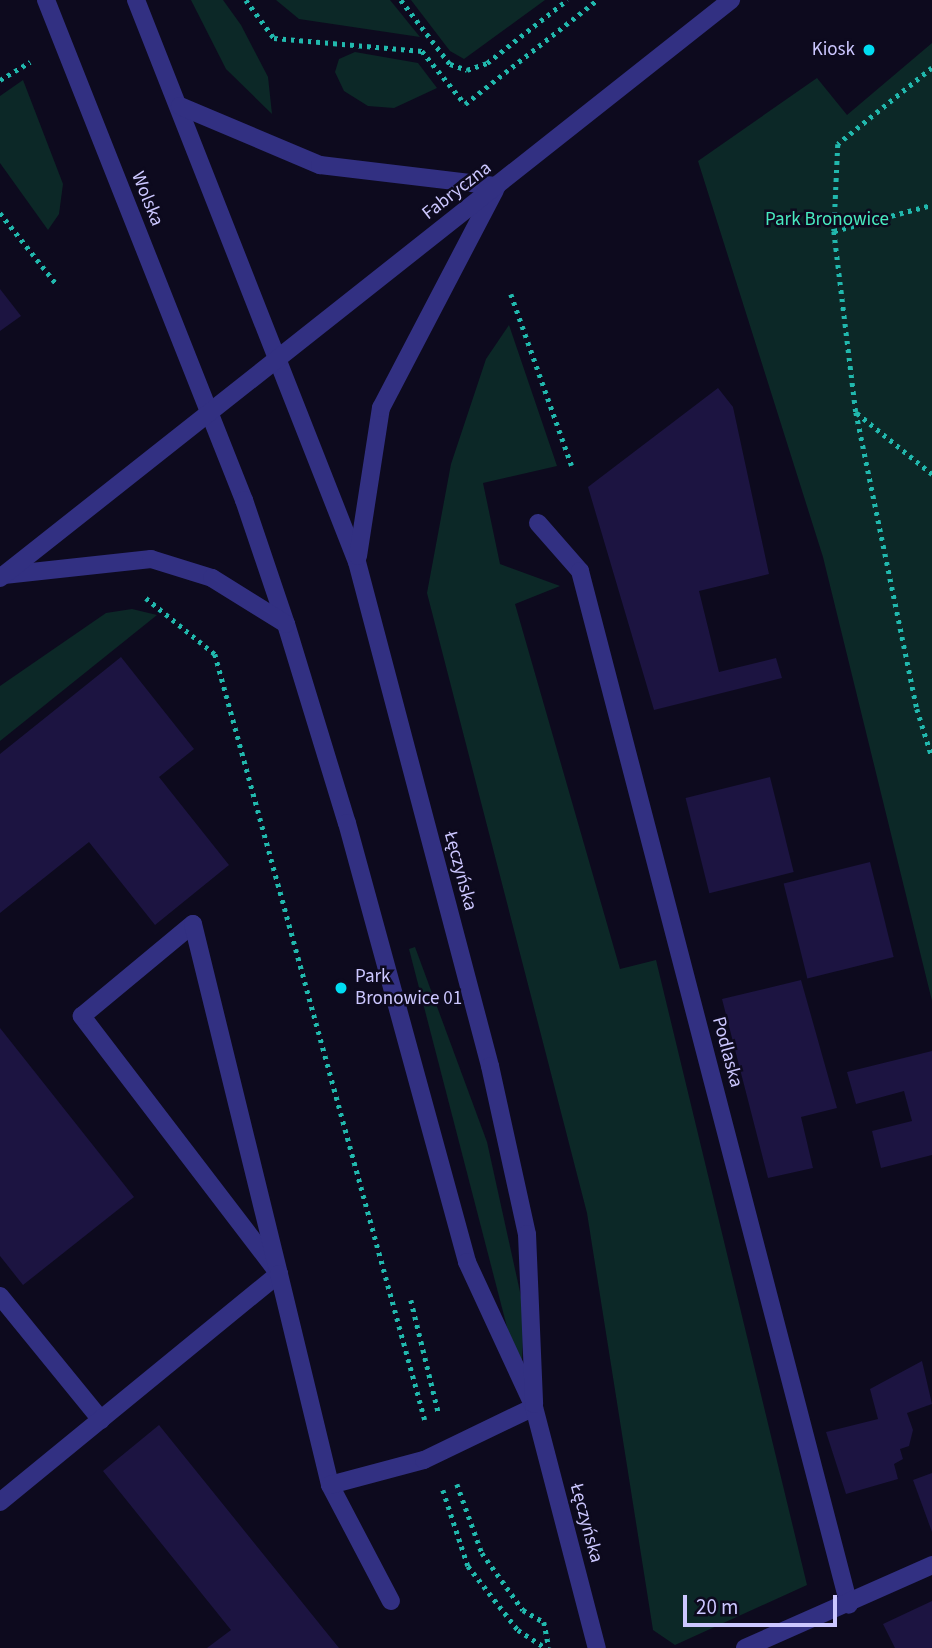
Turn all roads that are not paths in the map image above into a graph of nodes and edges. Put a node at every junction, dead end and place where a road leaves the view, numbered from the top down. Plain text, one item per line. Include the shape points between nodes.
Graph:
1 (46, 0) edge
2 (136, 0) edge
3 (731, 0) edge
4 (180, 106) junction
5 (497, 186) junction
6 (276, 360) junction
7 (207, 414) junction
8 (538, 523) dead end
9 (357, 562) junction
10 (2, 576) edge
11 (286, 624) junction
12 (279, 1274) junction
13 (0, 1296) edge
14 (534, 1408) junction
15 (101, 1420) junction
16 (330, 1485) junction
17 (0, 1502) edge
18 (932, 1565) edge
19 (391, 1601) dead end
20 (849, 1605) junction
21 (597, 1648) edge
22 (745, 1648) edge

1 - 7 street, Wolska
2 - 4 street
3 - 5 street, Fabryczna
4 - 5 street via 320,165
4 - 6 street
5 - 6 street, Fabryczna
5 - 9 street via 382,408
6 - 7 street, Fabryczna
6 - 9 street, Łęczyńska
7 - 10 street, Fabryczna
7 - 11 street, Łęczyńska
8 - 20 street, Podlaska via 580,571
9 - 14 street, Łęczyńska via 490,1066 527,1234
10 - 11 street via 151,559 212,578
11 - 14 street, Łęczyńska via 348,822 467,1262
12 - 12 street via 269,1234 193,924 82,1016
12 - 15 street
12 - 16 street
13 - 15 street
14 - 16 street via 435,1455
14 - 21 street, Łęczyńska
15 - 17 street
16 - 19 street
18 - 20 street
20 - 22 street

